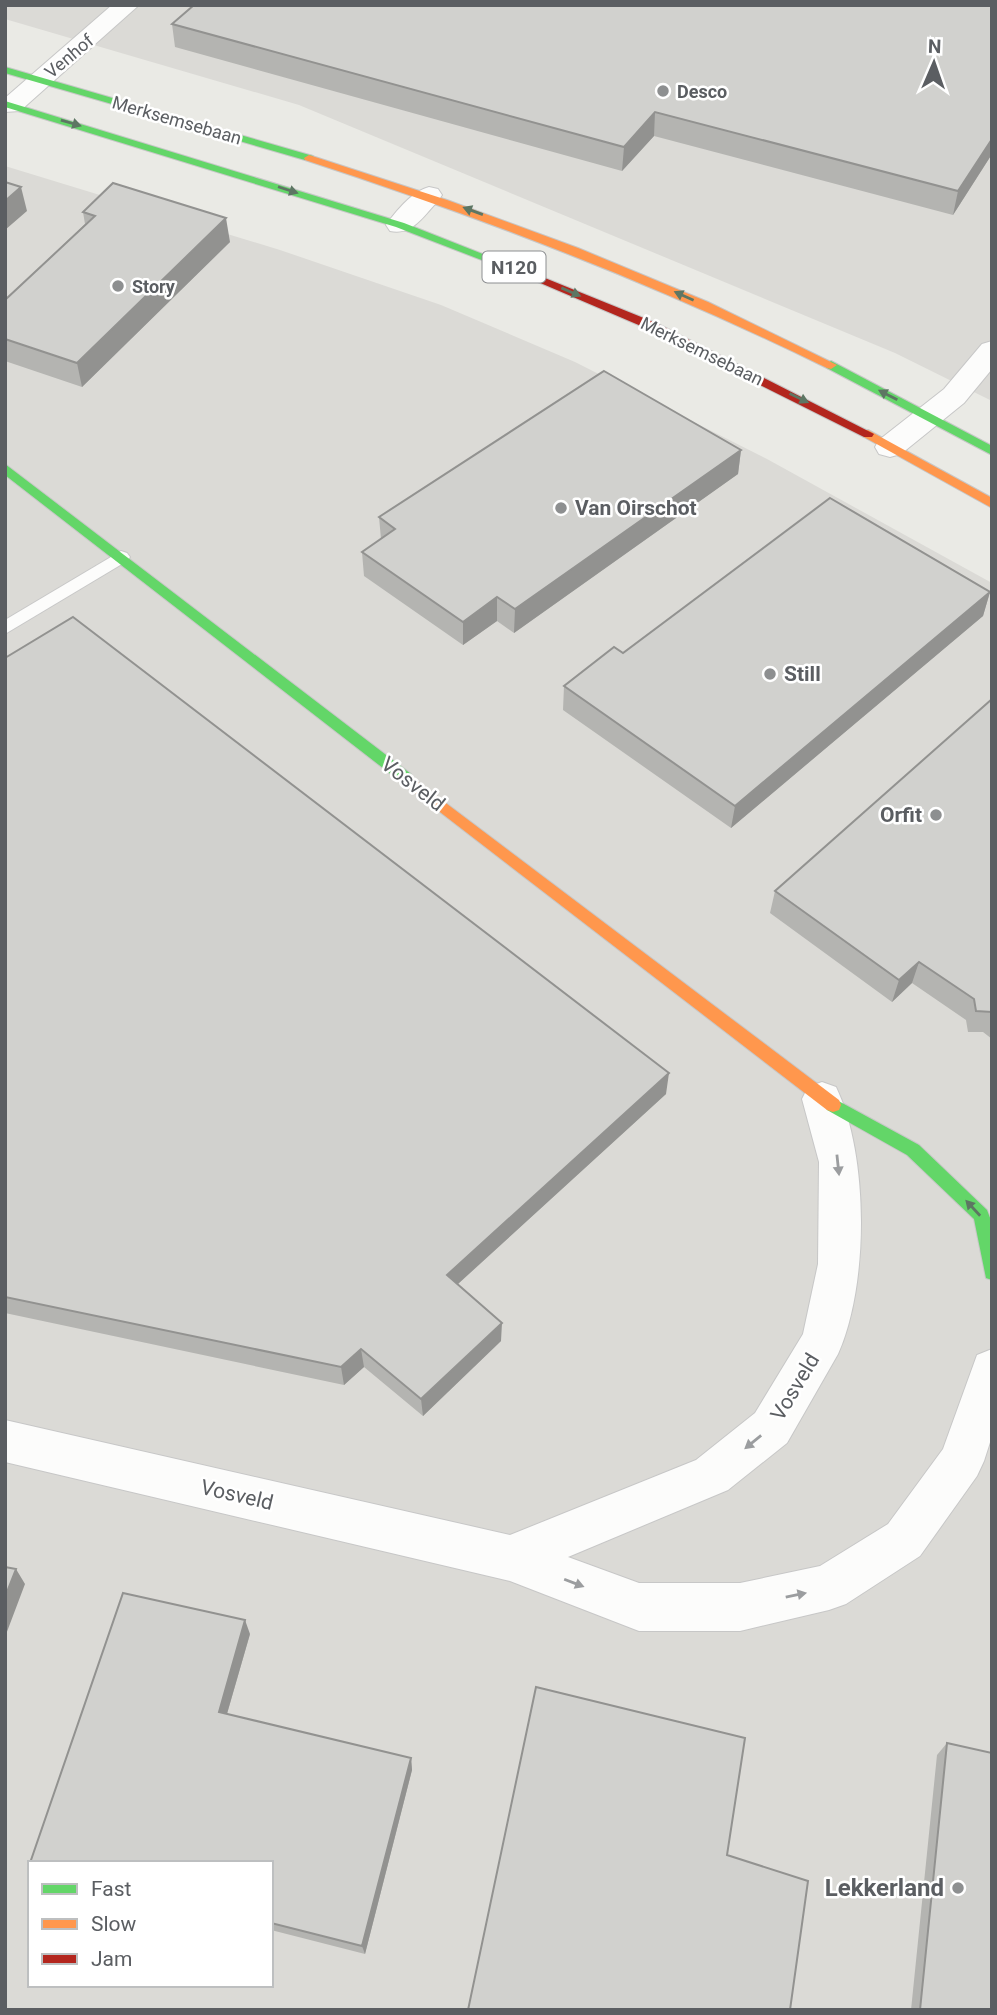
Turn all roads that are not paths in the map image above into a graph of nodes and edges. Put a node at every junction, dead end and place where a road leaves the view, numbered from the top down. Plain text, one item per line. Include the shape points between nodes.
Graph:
1 (127, 5) edge
2 (5, 70) edge
3 (40, 80) junction
4 (8, 105) edge
5 (429, 195) junction
6 (400, 225) junction
7 (992, 350) edge
8 (930, 417) junction
9 (890, 447) junction
10 (992, 451) edge
11 (5, 468) edge
12 (992, 504) edge
13 (121, 557) junction
14 (5, 628) edge
15 (822, 1099) junction
16 (991, 1243) edge
17 (992, 1272) edge
18 (992, 1368) edge
19 (5, 1441) edge
20 (976, 1455) edge
21 (510, 1558) junction

1 - 3 street, Venhof
2 - 3 main road, Merksemsebaan / N120
3 - 4 street, Venhof
3 - 5 main road, Merksemsebaan / N120
4 -> 6 main road, Merksemsebaan / N120
5 - 6 street
8 -> 5 main road, Merksemsebaan / N120 via 730,316 596,257
6 -> 9 main road, Merksemsebaan / N120 via 503,262 652,326
7 - 8 street
8 - 9 street
8 - 10 main road, Merksemsebaan / N120
9 - 12 main road, Merksemsebaan / N120
11 - 13 main road, Vosveld
13 - 14 lane
13 - 15 main road, Vosveld
16 -> 15 main road, Vosveld via 981,1215 913,1150
15 -> 21 street, Vosveld via 839,1162 839,1264 823,1340 771,1428 712,1475
16 - 17 main road, Vosveld
18 - 20 street, Vosveld
19 - 21 street, Vosveld
21 -> 20 street, Vosveld via 639,1607 740,1607 829,1587 904,1540

